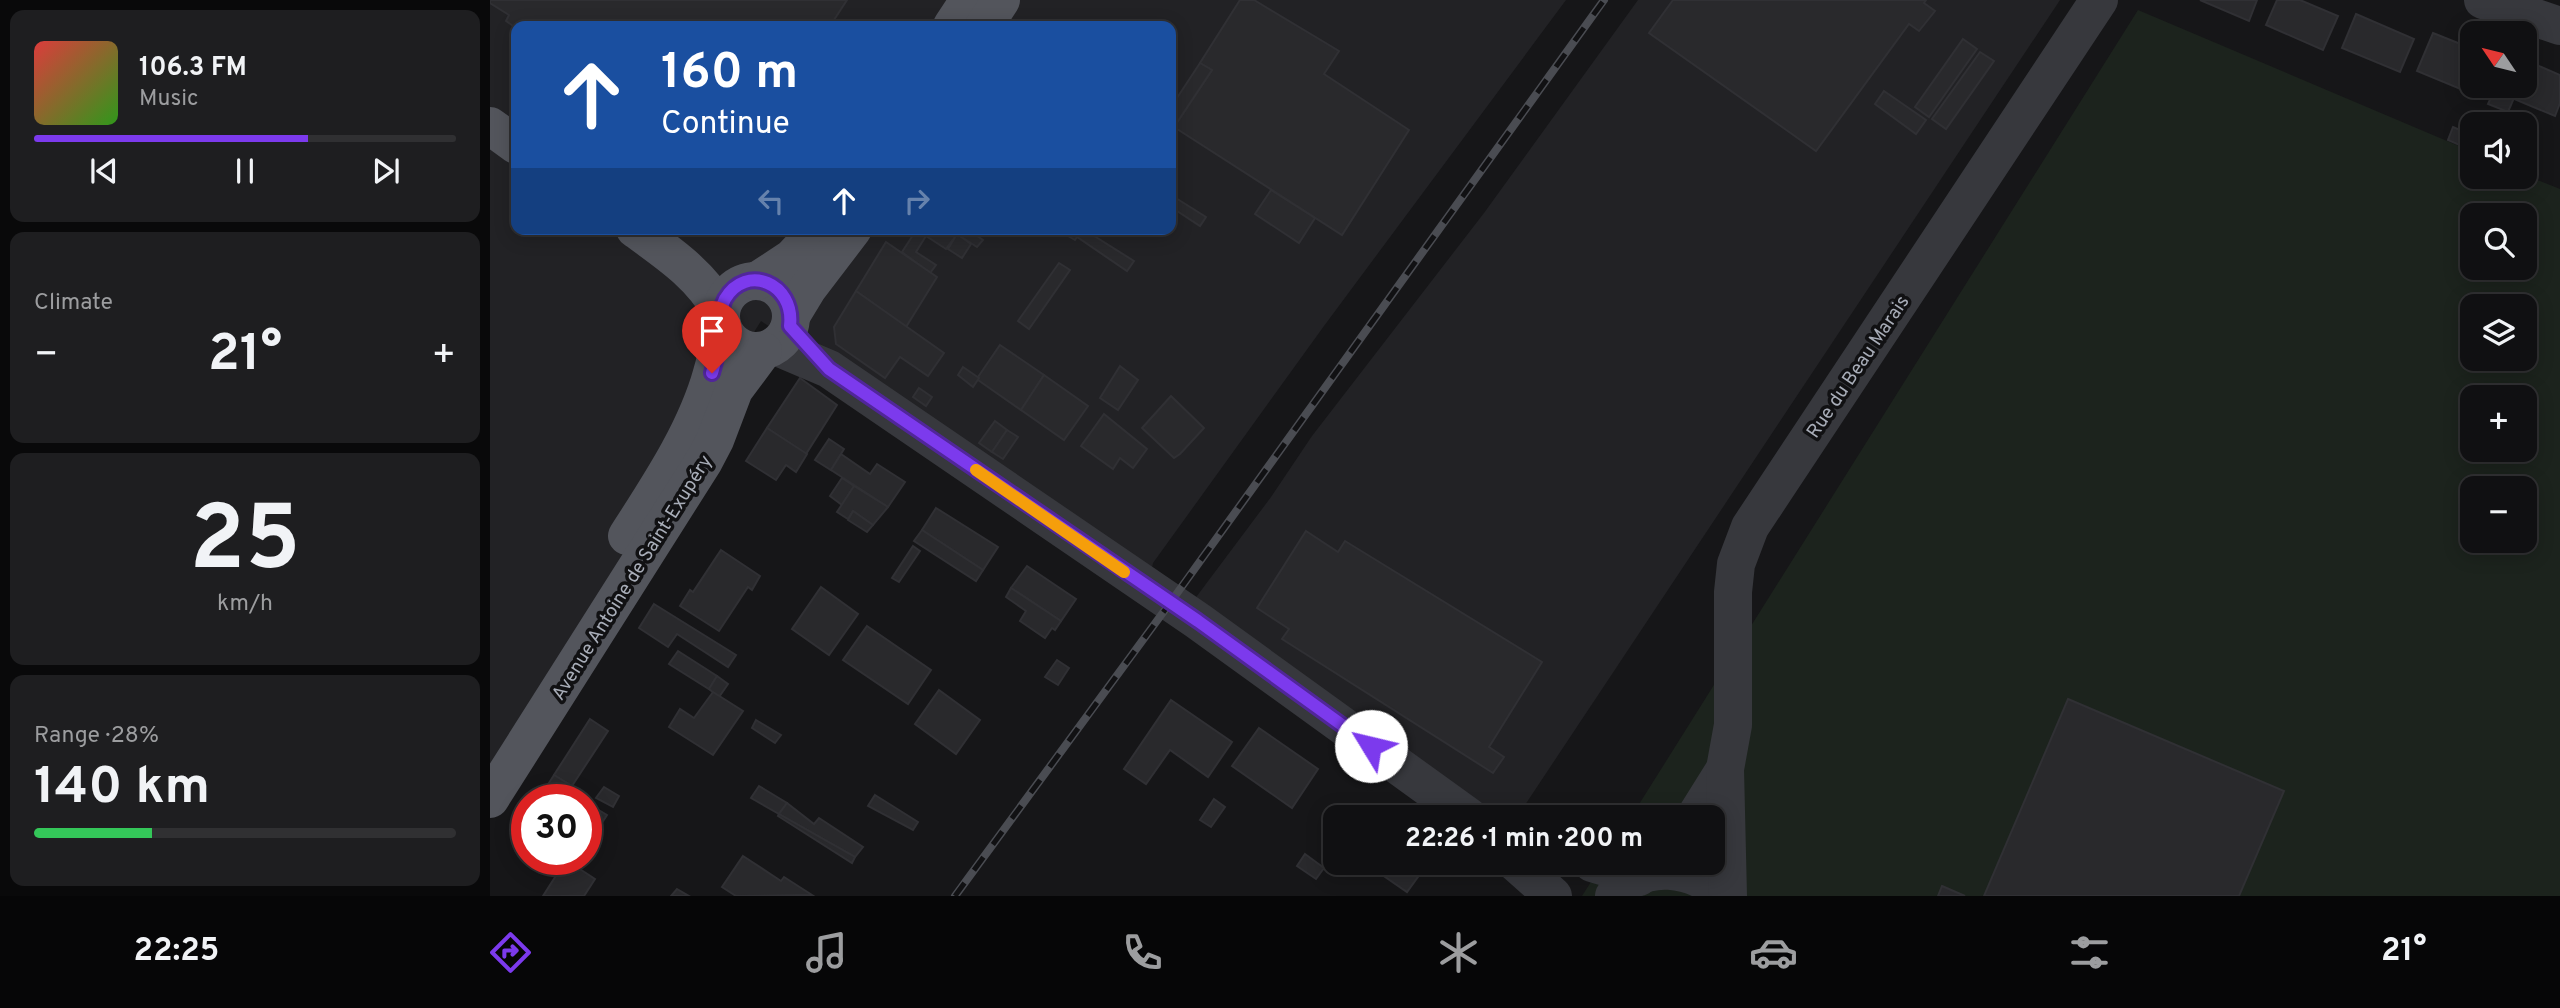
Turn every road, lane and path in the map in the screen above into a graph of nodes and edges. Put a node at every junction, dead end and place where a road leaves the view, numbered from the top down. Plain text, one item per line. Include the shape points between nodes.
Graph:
1 (969, 0) edge
2 (1001, 0) edge
3 (2099, 0) edge
4 (2483, 0) edge
5 (955, 21) edge
6 (987, 21) edge
7 (2560, 26) edge
8 (490, 126) edge
9 (511, 141) edge
10 (643, 235) edge
11 (813, 235) edge
12 (848, 235) edge
13 (736, 300) junction
14 (780, 335) junction
15 (490, 750) edge
16 (1725, 769) junction
17 (490, 799) edge
18 (1452, 805) edge
19 (1702, 805) edge
20 (1530, 875) edge
21 (1646, 876) edge
22 (1553, 896) edge
23 (1727, 896) edge

1 - 5 main road
2 - 6 main road
3 - 16 street, Rue du Beau Marais via 1750,527 1736,564 1733,592 1733,726
4 - 7 street
8 - 9 main road
10 - 13 main road via 685,265 712,295
11 - 13 main road via 792,258
12 - 14 main road, Avenue Antoine de Saint-Exupéry
13 - 14 main road via 773,285 782,292 790,306
13 - 14 main road via 726,335 737,346 747,350
13 - 15 main road, Avenue Antoine de Saint-Exupéry via 680,448
14 - 17 main road, Avenue Antoine de Saint-Exupéry via 734,390 704,461
14 - 18 street via 1198,621
16 - 19 street, Rue du Beau Marais
16 - 23 street, Rue du Beau Marais
20 - 22 street
21 - 23 street via 1688,873

